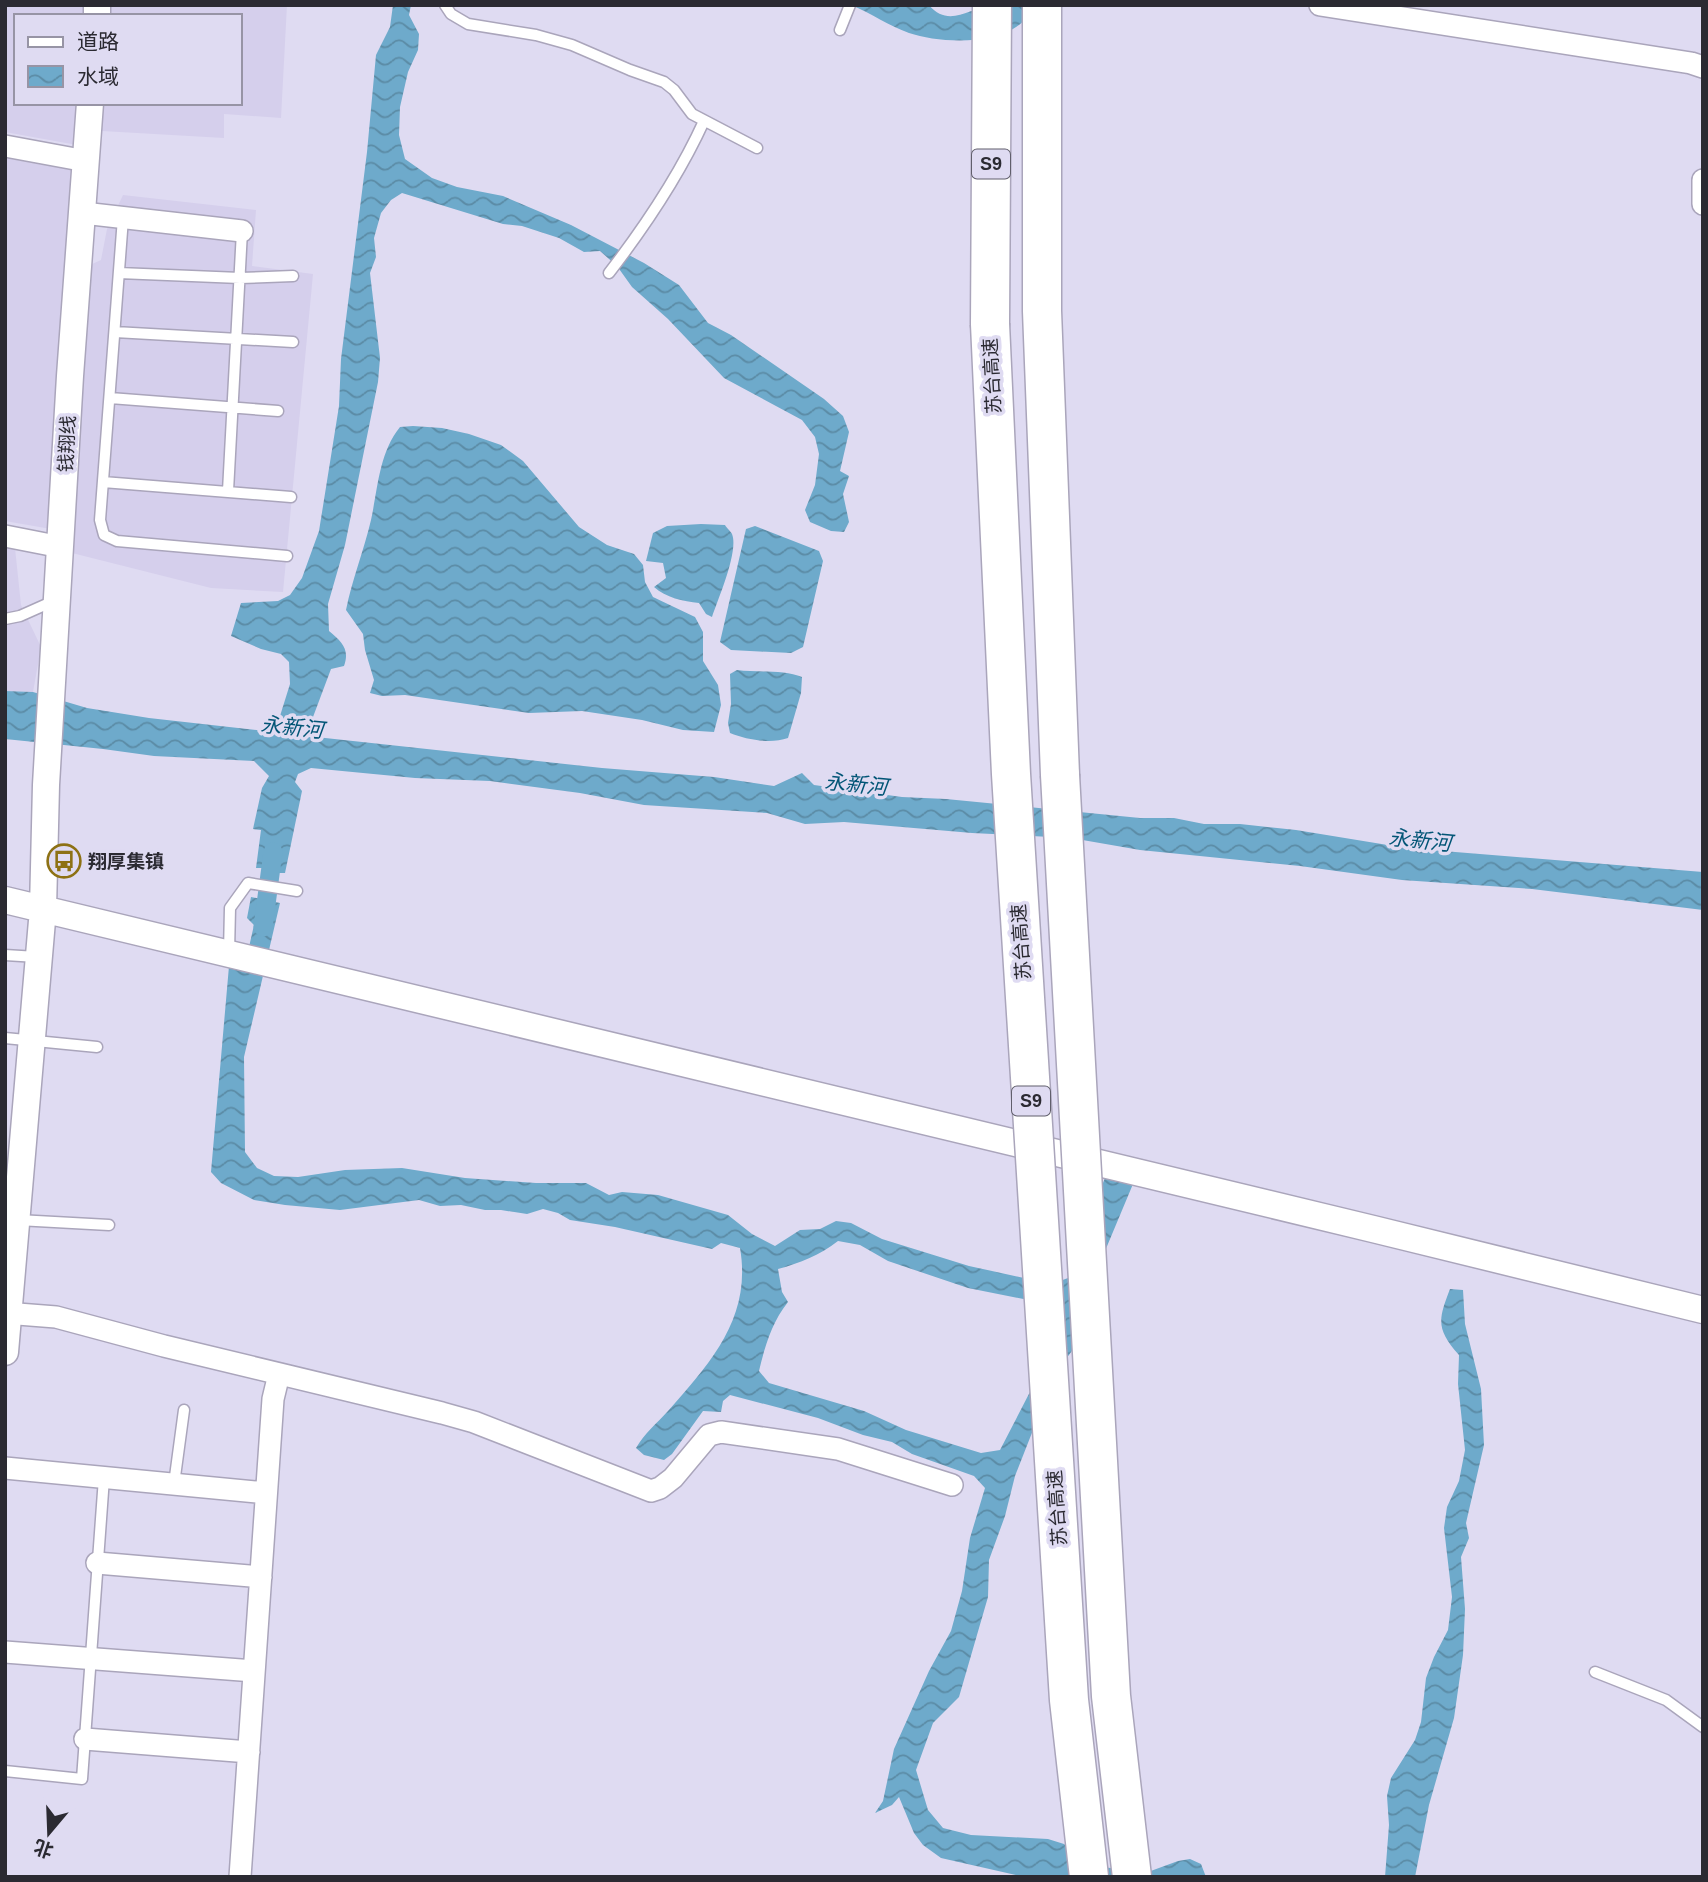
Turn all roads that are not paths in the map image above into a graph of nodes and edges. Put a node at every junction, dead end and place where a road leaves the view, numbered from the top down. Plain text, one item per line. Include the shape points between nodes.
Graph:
1 (445, 5) edge
2 (992, 5) edge
3 (1042, 5) edge
4 (1320, 5) edge
5 (848, 10) edge
6 (840, 30) dead end
7 (1703, 67) edge
8 (90, 105) edge
9 (704, 121) junction
10 (5, 146) edge
11 (757, 148) dead end
12 (86, 161) junction
13 (1703, 180) edge
14 (1703, 204) edge
15 (83, 213) junction
16 (123, 218) junction
17 (243, 231) joint
18 (119, 273) junction
19 (609, 274) dead end
20 (293, 276) dead end
21 (240, 278) junction
22 (115, 332) junction
23 (237, 339) junction
24 (293, 342) dead end
25 (110, 397) junction
26 (233, 408) junction
27 (278, 411) dead end
28 (103, 482) junction
29 (228, 491) junction
30 (291, 496) dead end
31 (5, 536) edge
32 (61, 547) junction
33 (287, 555) dead end
34 (58, 599) junction
35 (5, 619) edge
36 (297, 891) dead end
37 (5, 900) edge
38 (43, 909) junction
39 (5, 955) edge
40 (229, 955) junction
41 (38, 957) junction
42 (18, 1039) edge
43 (97, 1046) dead end
44 (10, 1220) edge
45 (109, 1225) dead end
46 (1703, 1310) edge
47 (6, 1313) edge
48 (5, 1352) edge
49 (279, 1374) junction
50 (184, 1410) dead end
51 (5, 1468) edge
52 (104, 1478) junction
53 (174, 1484) junction
54 (952, 1485) dead end
55 (266, 1493) junction
56 (97, 1563) junction
57 (261, 1577) junction
58 (5, 1652) edge
59 (90, 1658) junction
60 (254, 1671) junction
61 (1595, 1672) dead end
62 (1703, 1727) edge
63 (85, 1738) junction
64 (249, 1752) junction
65 (5, 1771) edge
66 (240, 1877) edge
67 (1089, 1877) edge
68 (1132, 1877) edge

1 - 9 lane via 468,24 572,45 664,82
2 - 67 highway, 苏台高速 / S9, bridge via 990,324 1011,774 1069,1700
3 - 68 highway, S9, bridge via 1042,311 1060,775 1110,1682
4 - 7 street
5 - 6 lane
8 - 12 street, 钱翔线
9 - 11 lane
9 - 19 lane via 647,224
10 - 12 street
12 - 15 street, 钱翔线
13 - 14 street
15 - 16 street
15 - 32 street, 钱翔线
16 - 17 street
16 - 18 lane
17 - 21 lane
18 - 21 lane
18 - 22 lane
20 - 21 lane
21 - 23 lane
22 - 23 lane
22 - 25 lane
23 - 24 lane
23 - 26 lane
25 - 26 lane
25 - 28 lane
26 - 27 lane
26 - 29 lane
28 - 29 lane
28 - 33 lane via 100,520 104,535 117,541
29 - 30 lane
31 - 32 street
32 - 34 street, 钱翔线
34 - 35 lane
34 - 38 street, 钱翔线
36 - 40 lane via 248,883 230,908
37 - 38 street
38 - 40 street
38 - 41 street, 钱翔线
39 - 41 lane
40 - 46 street
41 - 42 street, 钱翔线
42 - 43 lane
42 - 44 street, 钱翔线
44 - 45 lane
44 - 47 street, 钱翔线
47 - 48 street, 钱翔线
47 - 49 street via 56,1317
49 - 54 street via 474,1422 651,1490 673,1478 709,1435 721,1432 838,1449
49 - 55 street
50 - 53 lane
51 - 52 street
52 - 53 street
52 - 56 lane
53 - 55 street
55 - 57 street
56 - 57 street
56 - 59 lane
57 - 60 street
58 - 59 street
59 - 60 street
59 - 63 lane
60 - 64 street
61 - 62 lane via 1666,1700
63 - 64 street
63 - 65 lane via 82,1779
64 - 66 street

